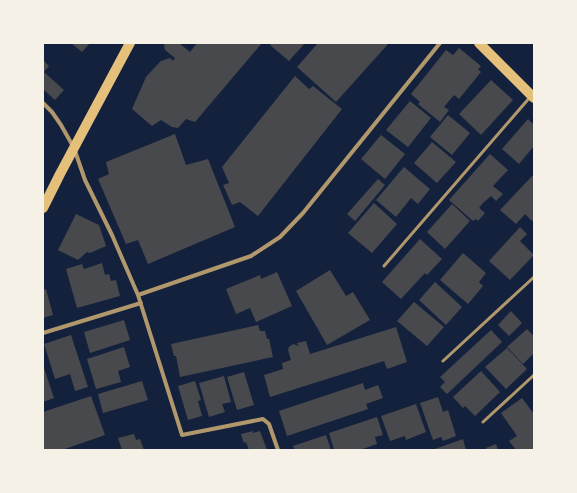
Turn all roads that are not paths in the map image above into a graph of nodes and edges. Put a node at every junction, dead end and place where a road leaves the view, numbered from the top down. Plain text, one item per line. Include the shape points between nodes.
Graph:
1 (130, 43) edge
2 (440, 43) edge
3 (479, 43) edge
4 (533, 97) edge
5 (43, 103) edge
6 (74, 148) junction
7 (43, 208) edge
8 (384, 266) dead end
9 (534, 277) edge
10 (138, 295) junction
11 (140, 303) junction
12 (43, 333) edge
13 (443, 361) dead end
14 (534, 375) edge
15 (483, 422) dead end
16 (278, 450) edge

1 - 6 main road
2 - 10 street via 303,213 280,237 251,256
3 - 4 main road
4 - 8 lane
5 - 6 street via 61,125
6 - 7 main road
6 - 10 street via 85,180
9 - 13 lane
10 - 11 street
11 - 12 street
11 - 16 street via 182,435 262,419 269,424
14 - 15 lane

